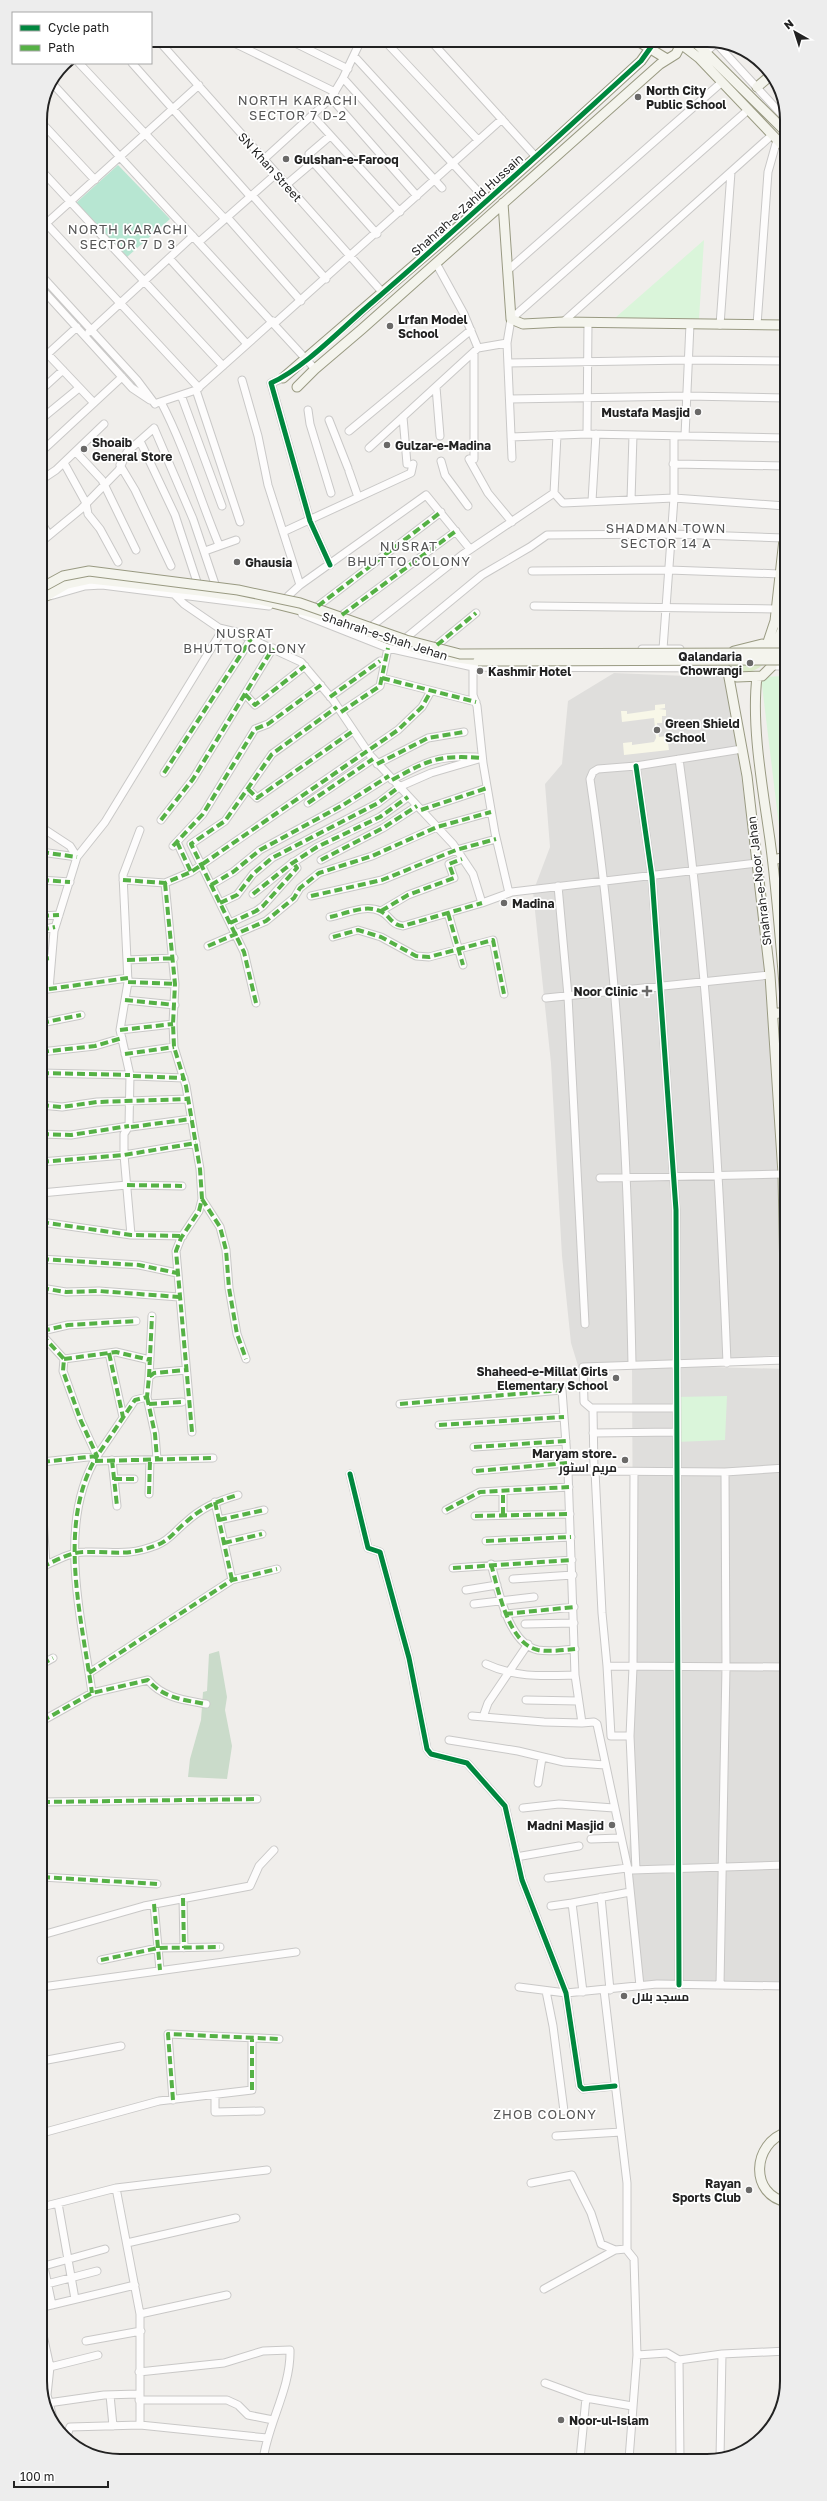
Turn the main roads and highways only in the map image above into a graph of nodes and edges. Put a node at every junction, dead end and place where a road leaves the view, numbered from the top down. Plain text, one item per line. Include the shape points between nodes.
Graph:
1 (678, 47) edge
2 (687, 47) edge
3 (699, 47) edge
4 (650, 48) joint
5 (667, 60) junction
6 (767, 79) edge
7 (758, 87) road end
8 (780, 126) edge
9 (780, 143) edge
10 (503, 204) junction
11 (780, 325) edge
12 (283, 378) road end
13 (297, 387) dead end
14 (780, 574) edge
15 (47, 585) edge
16 (47, 596) edge
17 (780, 638) edge
18 (777, 650) edge
19 (780, 660) edge
20 (726, 670) junction
21 (757, 676) junction
22 (761, 774) junction
23 (747, 776) junction
24 (780, 858) edge
25 (773, 860) junction
26 (780, 905) edge
27 (780, 1013) edge
28 (773, 1014) junction
29 (780, 1100) edge
30 (780, 2136) edge
31 (780, 2200) edge

1 - 5 main road, Shahrah-e-Zahid Hussain via 676,54
2 - 9 main road
3 - 8 main road
4 - 5 main road
4 - 12 main road, Shahrah-e-Zahid Hussain via 641,61 488,201
5 - 10 main road, Shahrah-e-Zahid Hussain
6 - 7 main road
10 - 11 main road via 511,319 523,324 563,322
10 - 13 main road, Shahrah-e-Zahid Hussain
14 - 18 main road via 776,609
15 - 18 main road, Shahrah-e-Shah Jehan, bridge via 63,576 89,571 238,590 300,603 406,640 465,654
16 - 19 main road, Shahrah-e-Shah Jehan, bridge via 67,584 90,579 237,596 298,609 432,654 478,661
17 - 18 main road
18 - 20 main road via 757,645 734,651 724,661
18 - 21 main road via 772,666 762,676
20 - 21 main road via 744,678
20 - 23 main road, Shahrah-e-Noor Jahan
21 - 22 main road, Shahrah-e-Noor Jahan via 755,700
22 - 23 main road
22 - 25 main road, Shahrah-e-Noor Jahan
23 - 28 main road, Shahrah-e-Noor Jahan
24 - 25 main road
25 - 26 main road, Shahrah-e-Noor Jahan
27 - 28 main road
28 - 29 main road, Shahrah-e-Noor Jahan
30 - 31 main road via 765,2147 759,2165 765,2187

